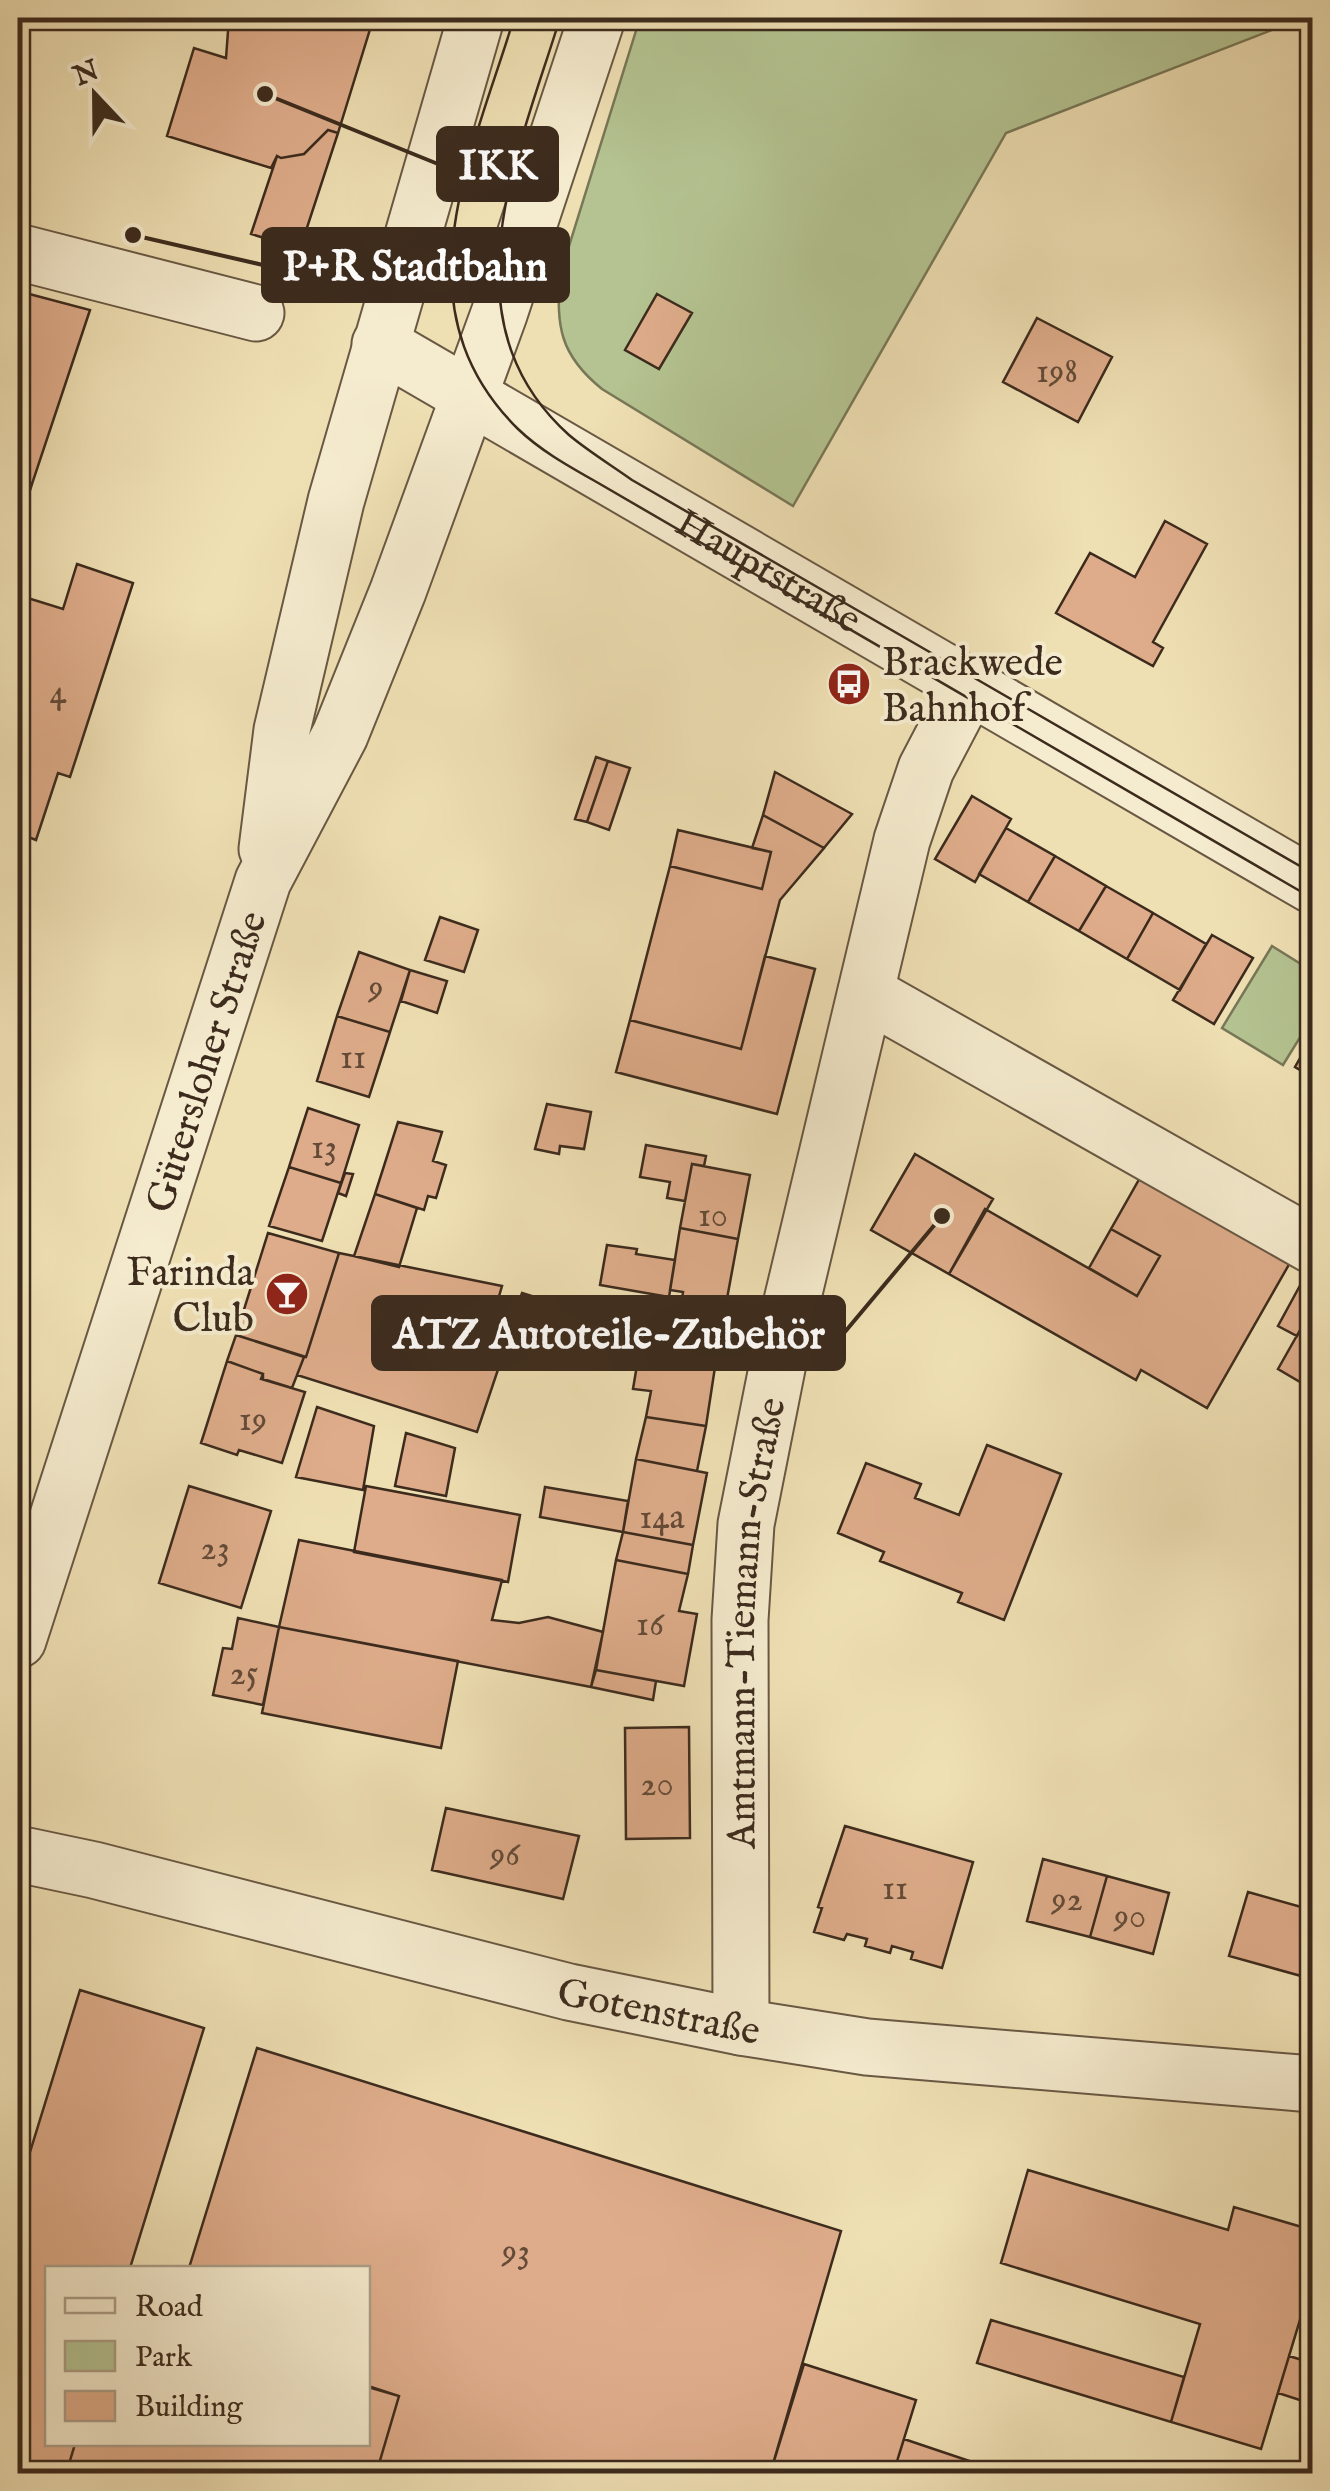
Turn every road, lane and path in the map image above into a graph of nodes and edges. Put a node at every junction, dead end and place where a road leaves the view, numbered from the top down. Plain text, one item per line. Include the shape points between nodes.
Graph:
1 (476, 18) edge
2 (597, 18) edge
3 (18, 252) edge
4 (256, 313) dead end
5 (380, 344) junction
6 (469, 396) junction
7 (970, 685) junction
8 (263, 882) junction
9 (1312, 885) edge
10 (866, 992) junction
11 (1312, 1244) edge
12 (18, 1640) edge
13 (18, 1854) edge
14 (740, 2027) junction
15 (1312, 2084) edge

1 - 5 street, Gütersloher Straße
2 - 6 street, Gütersloher Straße
3 - 4 street
5 - 6 street, Hauptstraße
5 - 8 street, Gütersloher Straße via 282,730
6 - 7 street, Hauptstraße
6 - 8 street, Gütersloher Straße via 340,735
7 - 9 street, Hauptstraße
7 - 10 street, Amtmann-Tiemann-Straße via 913,805
8 - 12 street, Gütersloher Straße
10 - 11 street
10 - 14 street, Amtmann-Tiemann-Straße via 746,1524
13 - 14 street, Gotenstraße via 569,1992
14 - 15 street, Gotenstraße via 867,2047

